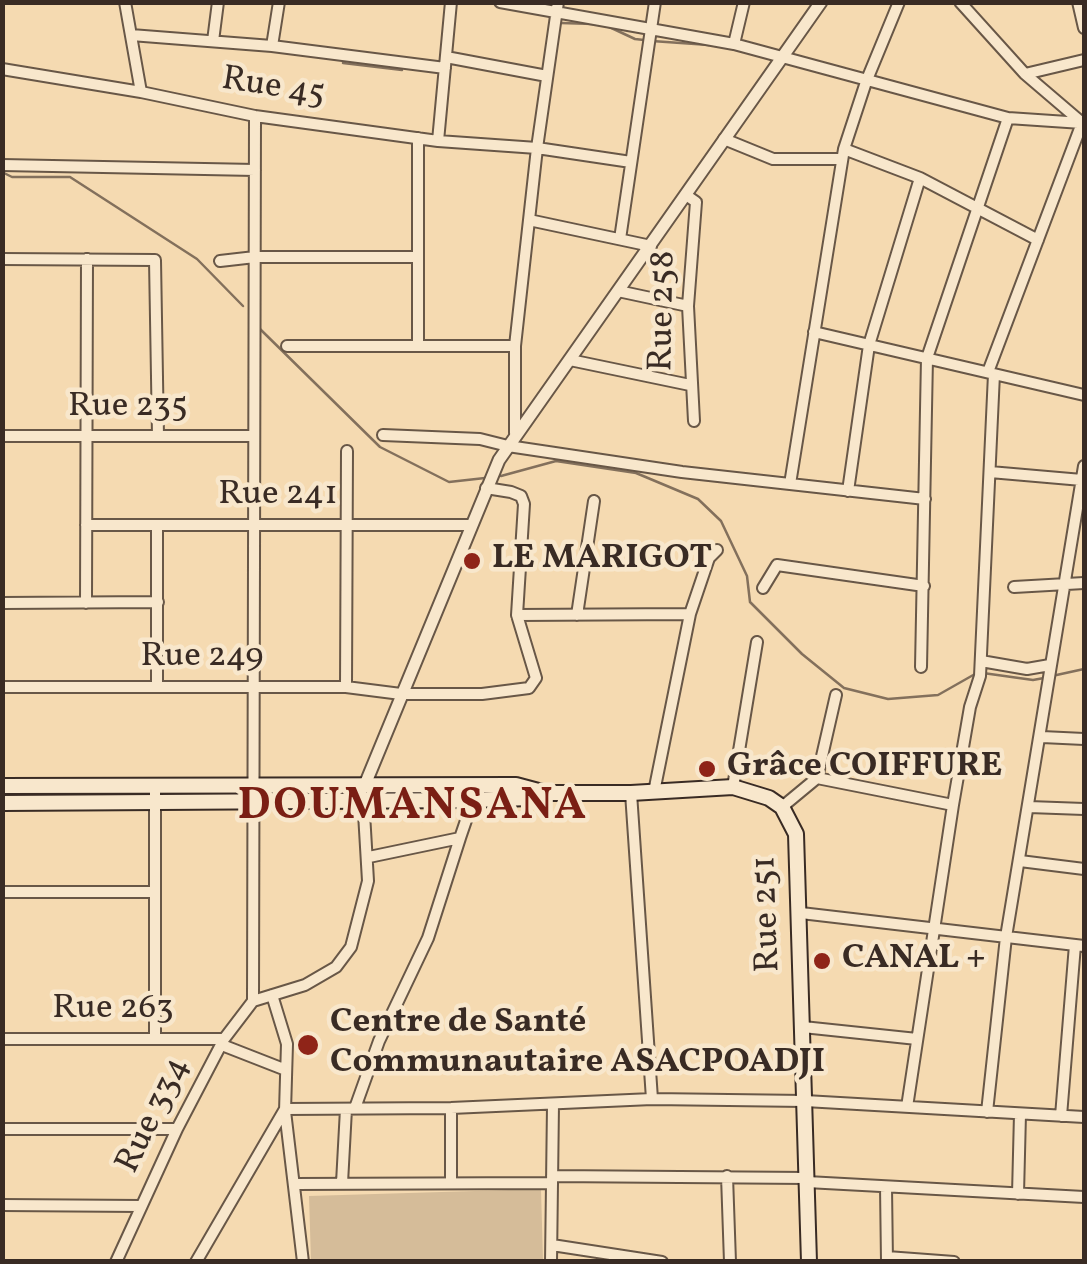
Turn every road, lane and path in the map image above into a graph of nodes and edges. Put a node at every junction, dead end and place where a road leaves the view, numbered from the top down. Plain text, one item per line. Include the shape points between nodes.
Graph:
1 (115, 2) edge
2 (218, 2) edge
3 (279, 2) edge
4 (451, 2) edge
5 (500, 2) edge
6 (656, 2) edge
7 (744, 2) edge
8 (821, 2) edge
9 (899, 2) edge
10 (960, 2) edge
11 (1078, 2) edge
12 (126, 3) edge
13 (557, 8) edge
14 (1084, 28) edge
15 (651, 32) junction
16 (131, 35) junction
17 (213, 41) junction
18 (734, 44) junction
19 (272, 46) junction
20 (780, 59) junction
21 (1084, 60) edge
22 (446, 63) junction
23 (2, 69) edge
24 (1024, 74) junction
25 (547, 76) junction
26 (866, 82) junction
27 (141, 92) junction
28 (255, 116) junction
29 (1008, 118) junction
30 (1083, 124) edge
31 (418, 138) junction
32 (724, 138) junction
33 (438, 141) junction
34 (537, 148) junction
35 (843, 154) junction
36 (632, 162) junction
37 (2, 165) edge
38 (255, 170) junction
39 (920, 178) junction
40 (691, 198) junction
41 (979, 210) junction
42 (529, 220) junction
43 (620, 239) junction
44 (1038, 240) junction
45 (651, 246) junction
46 (255, 257) junction
47 (418, 257) junction
48 (86, 258) junction
49 (2, 259) edge
50 (220, 261) dead end
51 (618, 291) junction
52 (688, 306) junction
53 (814, 332) junction
54 (869, 345) junction
55 (287, 346) dead end
56 (418, 346) junction
57 (515, 346) junction
58 (927, 358) junction
59 (570, 360) junction
60 (991, 373) junction
61 (690, 384) junction
62 (1084, 394) edge
63 (694, 421) dead end
64 (515, 434) junction
65 (383, 435) dead end
66 (2, 436) edge
67 (86, 436) junction
68 (158, 436) junction
69 (254, 436) junction
70 (508, 446) junction
71 (347, 451) dead end
72 (1084, 466) edge
73 (990, 472) junction
74 (1082, 480) edge
75 (790, 484) junction
76 (486, 488) junction
77 (848, 491) junction
78 (925, 500) junction
79 (594, 501) dead end
80 (86, 524) junction
81 (157, 524) junction
82 (470, 524) junction
83 (254, 525) junction
84 (347, 525) junction
85 (717, 550) dead end
86 (1084, 583) edge
87 (1064, 585) junction
88 (924, 586) junction
89 (763, 588) dead end
90 (1014, 588) dead end
91 (2, 602) edge
92 (86, 602) junction
93 (158, 602) junction
94 (690, 614) junction
95 (517, 615) junction
96 (576, 615) junction
97 (757, 642) dead end
98 (1050, 665) junction
99 (921, 667) dead end
100 (981, 668) junction
101 (157, 686) junction
102 (254, 686) junction
103 (2, 687) edge
104 (346, 687) junction
105 (401, 694) junction
106 (836, 695) dead end
107 (1042, 737) junction
108 (1084, 739) edge
109 (817, 778) junction
110 (156, 785) junction
111 (2, 786) edge
112 (733, 787) junction
113 (654, 792) junction
114 (254, 793) junction
115 (363, 793) junction
116 (547, 793) junction
117 (631, 793) junction
118 (473, 800) junction
119 (155, 802) junction
120 (2, 803) edge
121 (953, 806) junction
122 (782, 807) junction
123 (1029, 807) junction
124 (1084, 809) edge
125 (460, 838) junction
126 (369, 857) junction
127 (1020, 860) junction
128 (1084, 869) edge
129 (2, 892) edge
130 (155, 892) junction
131 (801, 913) junction
132 (934, 928) junction
133 (1006, 937) junction
134 (1080, 946) edge
135 (272, 995) junction
136 (253, 1001) junction
137 (804, 1027) junction
138 (2, 1039) edge
139 (155, 1039) junction
140 (917, 1039) junction
141 (223, 1042) junction
142 (286, 1070) junction
143 (652, 1098) junction
144 (805, 1101) junction
145 (553, 1105) junction
146 (907, 1107) junction
147 (350, 1108) junction
148 (451, 1108) junction
149 (285, 1109) junction
150 (986, 1112) junction
151 (1020, 1114) junction
152 (1061, 1116) junction
153 (1084, 1118) edge
154 (2, 1129) edge
155 (177, 1129) junction
156 (727, 1176) junction
157 (552, 1180) junction
158 (807, 1180) junction
159 (451, 1182) junction
160 (296, 1184) junction
161 (342, 1184) junction
162 (886, 1187) junction
163 (1018, 1194) junction
164 (1084, 1197) edge
165 (2, 1205) edge
166 (141, 1206) junction
167 (552, 1245) junction
168 (887, 1259) edge
169 (116, 1262) edge
170 (196, 1262) edge
171 (303, 1262) edge
172 (552, 1262) edge
173 (662, 1262) edge
174 (730, 1262) edge
175 (809, 1262) edge
176 (954, 1262) edge

1 - 12 street
2 - 17 street
3 - 19 street
4 - 22 street
5 - 13 street
6 - 15 street
7 - 18 street
8 - 20 street
9 - 26 street
10 - 24 street
11 - 14 street
12 - 16 street
13 - 15 street
13 - 25 street
15 - 18 street
15 - 36 street
16 - 17 street
16 - 27 street
17 - 19 street
18 - 20 street
19 - 22 street
20 - 26 street
20 - 32 street
21 - 24 street
22 - 25 street
22 - 33 street
23 - 27 street, Rue 45
24 - 30 street
25 - 34 street
26 - 29 street
26 - 35 street
27 - 28 street, Rue 45
28 - 31 street, Rue 45
28 - 38 street
29 - 30 street
29 - 41 street
30 - 44 street
31 - 33 street, Rue 45
31 - 47 street
32 - 35 street via 772,159
32 - 40 street
33 - 34 street, Rue 45
34 - 36 street, Rue 45
34 - 42 street
35 - 39 street
35 - 53 street
36 - 43 street
37 - 38 street
38 - 46 street
39 - 41 street
39 - 54 street
40 - 45 street
40 - 52 street, Rue 258
41 - 44 street
41 - 58 street
42 - 43 street
42 - 57 street
43 - 45 street
44 - 60 street
45 - 51 street
46 - 47 street
46 - 50 street
46 - 69 street
47 - 56 street
48 - 49 street
48 - 67 street
48 - 68 street via 152,259 157,265
51 - 52 street
51 - 59 street
52 - 61 street, Rue 258
53 - 54 street
53 - 75 street
54 - 58 street
54 - 77 street
55 - 56 street
56 - 57 street
57 - 64 street
58 - 60 street
58 - 78 street
59 - 61 street
59 - 64 street
60 - 62 street
60 - 73 street
61 - 63 street, Rue 258
64 - 70 street
65 - 70 street via 467,437
66 - 67 street, Rue 235
67 - 68 street, Rue 235
67 - 80 street
68 - 69 street, Rue 235
69 - 83 street
70 - 75 street
70 - 76 street
71 - 84 street
72 - 74 street
73 - 74 street
73 - 100 street
74 - 87 street
75 - 77 street
76 - 82 street
76 - 95 street via 521,496 524,504
77 - 78 street
78 - 88 street
79 - 96 street
80 - 81 street, Rue 241
80 - 92 street
81 - 83 street, Rue 241
81 - 93 street
82 - 84 street, Rue 241
82 - 105 street
83 - 84 street, Rue 241
83 - 102 street
84 - 104 street
85 - 94 street
86 - 87 street
87 - 90 street
87 - 98 street
88 - 89 street via 777,565
88 - 99 street
91 - 92 street
92 - 93 street
93 - 101 street
94 - 96 street
94 - 113 street
95 - 96 street
95 - 105 street, Rue 249 via 536,678 529,688
97 - 112 street
98 - 100 street
98 - 107 street
100 - 121 street
101 - 102 street, Rue 249
101 - 103 street, Rue 249
102 - 104 street, Rue 249
102 - 114 street
104 - 105 street, Rue 249
105 - 115 street
106 - 109 street
107 - 108 street
107 - 123 street
109 - 121 street
109 - 122 street
110 - 111 main road, Rue 251
110 - 114 main road, Rue 251
110 - 119 street
112 - 113 main road, Rue 251
112 - 122 main road, Rue 251
113 - 117 main road, Rue 251
114 - 115 main road, Rue 251
114 - 119 main road, Rue 251
114 - 136 street
115 - 116 main road, Rue 251 via 516,785
115 - 118 main road, Rue 251
115 - 126 street
116 - 117 main road, Rue 251
116 - 118 main road, Rue 251
117 - 143 street
118 - 125 street
119 - 120 main road, Rue 251
119 - 130 street
121 - 132 street
122 - 131 main road, Rue 251 via 796,834
123 - 124 street
123 - 127 street
125 - 126 street
125 - 147 street via 428,938
126 - 135 street via 351,947 336,966 305,985
127 - 128 street
127 - 133 street
129 - 130 street
130 - 139 street
131 - 132 street
131 - 137 main road, Rue 251
132 - 133 street
132 - 140 street
133 - 134 street
133 - 150 street
134 - 152 street
135 - 136 street
135 - 142 street via 288,1044
136 - 141 street, Rue 334
137 - 140 street
137 - 144 main road, Rue 251
138 - 139 street, Rue 263
139 - 141 street, Rue 263
140 - 146 street
141 - 142 street
141 - 155 street, Rue 334
142 - 149 street
143 - 144 street
143 - 145 street
144 - 146 street
144 - 158 main road, Rue 251
145 - 148 street
145 - 157 street
146 - 150 street
147 - 148 street
147 - 149 street
147 - 161 street
148 - 159 street
149 - 160 street
149 - 170 street
150 - 151 street
151 - 152 street
151 - 163 street
152 - 153 street
154 - 155 street
155 - 166 street, Rue 334
156 - 157 street
156 - 158 street
156 - 174 street
157 - 159 street
157 - 167 street
158 - 162 street
158 - 175 main road, Rue 251
159 - 161 street
160 - 161 street
160 - 171 street
162 - 163 street
162 - 168 street
163 - 164 street
165 - 166 street
166 - 169 street, Rue 334
167 - 172 street
167 - 173 street
168 - 176 street

